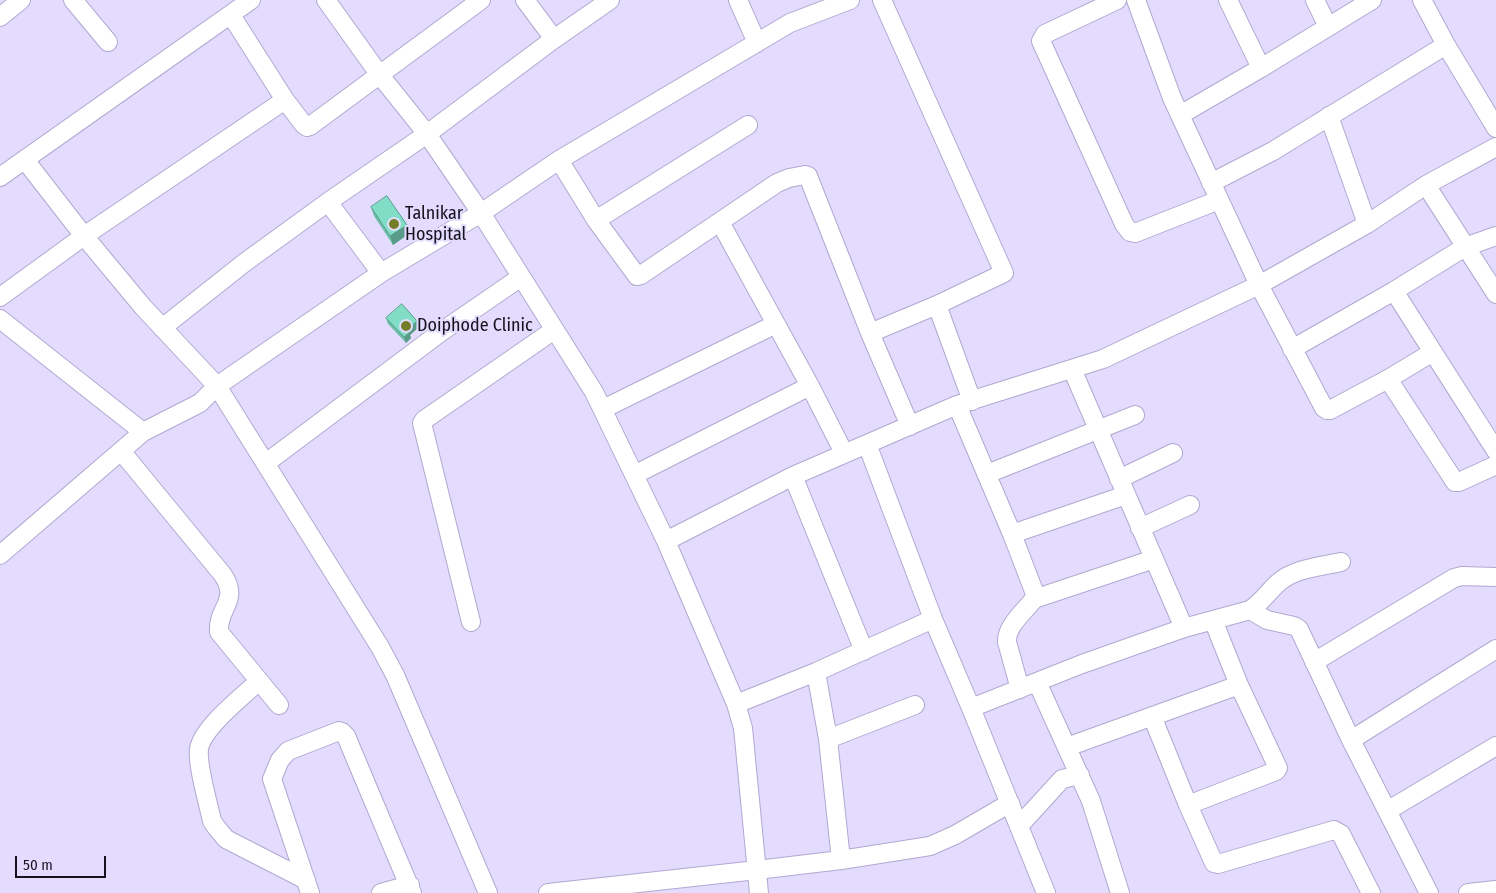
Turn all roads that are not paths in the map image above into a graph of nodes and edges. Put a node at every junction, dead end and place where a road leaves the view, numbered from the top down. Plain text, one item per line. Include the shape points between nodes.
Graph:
1 (21, 0) edge
2 (74, 0) edge
3 (251, 0) edge
4 (326, 0) edge
5 (481, 0) edge
6 (525, 0) edge
7 (610, 0) edge
8 (738, 0) edge
9 (850, 0) edge
10 (882, 0) edge
11 (1117, 0) edge
12 (1136, 0) edge
13 (1228, 0) edge
14 (1316, 0) edge
15 (1372, 0) edge
16 (1422, 0) edge
17 (816, 6) edge
18 (231, 15) junction
19 (0, 17) edge
20 (1328, 27) junction
21 (554, 39) junction
22 (108, 42) dead end
23 (757, 44) junction
24 (1446, 45) junction
25 (1261, 68) junction
26 (379, 74) junction
27 (284, 100) junction
28 (1180, 115) junction
29 (1329, 116) junction
30 (748, 125) dead end
31 (1496, 128) edge
32 (427, 134) junction
33 (1496, 146) edge
34 (25, 160) junction
35 (559, 160) junction
36 (0, 177) edge
37 (1211, 183) junction
38 (1426, 185) junction
39 (1220, 200) junction
40 (328, 202) junction
41 (481, 213) junction
42 (596, 220) junction
43 (720, 222) junction
44 (1367, 224) junction
45 (84, 236) junction
46 (1496, 236) edge
47 (1465, 247) junction
48 (382, 273) junction
49 (521, 277) junction
50 (1259, 285) junction
51 (1394, 291) junction
52 (1496, 294) edge
53 (0, 297) edge
54 (937, 306) junction
55 (0, 319) edge
56 (776, 324) junction
57 (162, 328) junction
58 (554, 330) junction
59 (870, 333) junction
60 (1292, 349) junction
61 (1433, 352) junction
62 (1072, 369) junction
63 (1388, 379) junction
64 (217, 386) junction
65 (810, 386) junction
66 (965, 403) junction
67 (603, 410) junction
68 (1135, 415) dead end
69 (910, 426) junction
70 (1098, 429) junction
71 (143, 432) junction
72 (867, 444) junction
73 (121, 451) junction
74 (1496, 451) edge
75 (844, 453) junction
76 (1174, 453) dead end
77 (266, 463) junction
78 (1496, 466) edge
79 (987, 474) junction
80 (634, 475) junction
81 (794, 476) junction
82 (1123, 487) junction
83 (1190, 505) dead end
84 (1140, 528) junction
85 (1012, 534) junction
86 (666, 541) junction
87 (0, 555) edge
88 (1154, 559) junction
89 (1340, 562) dead end
90 (1496, 577) edge
91 (1034, 599) junction
92 (1250, 610) junction
93 (932, 619) junction
94 (1213, 620) junction
95 (471, 622) dead end
96 (1184, 628) junction
97 (1496, 649) edge
98 (864, 651) junction
99 (1314, 662) junction
100 (816, 672) junction
101 (259, 680) junction
102 (1037, 682) junction
103 (1239, 685) junction
104 (1020, 689) junction
105 (736, 704) junction
106 (279, 705) dead end
107 (915, 705) dead end
108 (971, 708) junction
109 (1152, 716) junction
110 (828, 740) junction
111 (1351, 740) junction
112 (1496, 746) edge
113 (1068, 747) junction
114 (1080, 775) junction
115 (1010, 803) junction
116 (1188, 805) junction
117 (1387, 811) junction
118 (1019, 826) junction
119 (841, 860) junction
120 (758, 870) junction
121 (308, 886) edge
122 (411, 889) edge
123 (1496, 890) edge
124 (381, 893) edge
125 (488, 893) edge
126 (548, 893) edge
127 (760, 893) edge
128 (1046, 893) edge
129 (1120, 893) edge
130 (1372, 893) edge
131 (1429, 893) edge
132 (1468, 893) edge

1 - 19 street
2 - 22 street
3 - 18 street
4 - 26 street
5 - 26 street
6 - 21 street
7 - 21 street
8 - 23 street
9 - 17 street
10 - 54 street via 1004,272
11 - 39 street via 1046,34 1041,41 1124,224 1135,233
12 - 28 street
13 - 25 street
14 - 20 street
15 - 20 street
16 - 24 street
17 - 23 street
18 - 27 street
18 - 34 street
20 - 25 street
21 - 32 street
23 - 35 street
24 - 29 street
24 - 31 street
25 - 28 street
26 - 27 street via 308,126
26 - 32 street
27 - 45 street
28 - 37 street
29 - 37 street via 1273,151
29 - 44 street
30 - 42 street
32 - 40 street
32 - 41 street
33 - 38 street
34 - 36 street
34 - 45 street
35 - 41 street
35 - 42 street
37 - 39 street
38 - 44 street
38 - 47 street
39 - 50 street
40 - 48 street
40 - 57 street
41 - 48 street
41 - 49 street
42 - 43 street via 638,276
43 - 56 street
43 - 59 street via 777,183 807,175
44 - 50 street
45 - 53 street
45 - 57 street
46 - 47 street
47 - 51 street
47 - 52 street
48 - 64 street
49 - 58 street
49 - 77 street via 441,332
50 - 60 street
50 - 62 street via 1103,359
51 - 60 street
51 - 61 street
54 - 59 street
54 - 66 street
55 - 71 street
56 - 65 street
56 - 67 street
57 - 64 street
58 - 67 street
58 - 95 street via 422,423
59 - 69 street
60 - 63 street via 1327,410
61 - 63 street
61 - 74 street
62 - 66 street
62 - 70 street
63 - 78 street via 1455,482
64 - 71 street via 200,403
64 - 77 street
65 - 75 street
65 - 80 street
66 - 69 street
66 - 79 street
67 - 80 street
68 - 70 street
69 - 72 street
70 - 79 street
70 - 82 street
71 - 73 street
72 - 75 street
72 - 93 street
73 - 87 street
73 - 101 street via 228,582 229,600 220,620 219,632
75 - 81 street
76 - 82 street
77 - 125 street via 395,675
79 - 85 street
80 - 86 street
81 - 86 street
81 - 98 street
82 - 84 street
82 - 85 street
83 - 84 street
84 - 88 street
85 - 91 street
86 - 105 street
88 - 91 street
88 - 96 street
89 - 92 street via 1290,574
90 - 99 street via 1454,578
91 - 104 street via 1007,635
92 - 94 street
92 - 99 street via 1267,620 1297,627
93 - 98 street
93 - 108 street
94 - 96 street
94 - 103 street
96 - 102 street
97 - 111 street
98 - 100 street
99 - 111 street
100 - 105 street
100 - 110 street
101 - 106 street
101 - 121 street via 201,740 200,761 212,821 226,839
102 - 104 street
102 - 113 street
103 - 109 street
103 - 116 street via 1278,769
104 - 108 street
105 - 120 street via 743,728
107 - 110 street
108 - 115 street
109 - 113 street
109 - 116 street
110 - 119 street
111 - 117 street
112 - 117 street
113 - 114 street
114 - 118 street via 1062,779
114 - 129 street via 1096,814
115 - 118 street
115 - 119 street via 937,844
116 - 130 street via 1217,864 1336,830
117 - 131 street
118 - 128 street
119 - 120 street
120 - 126 street
120 - 127 street
121 - 122 street via 272,779 288,751 339,731 346,736
122 - 124 street
123 - 132 street

